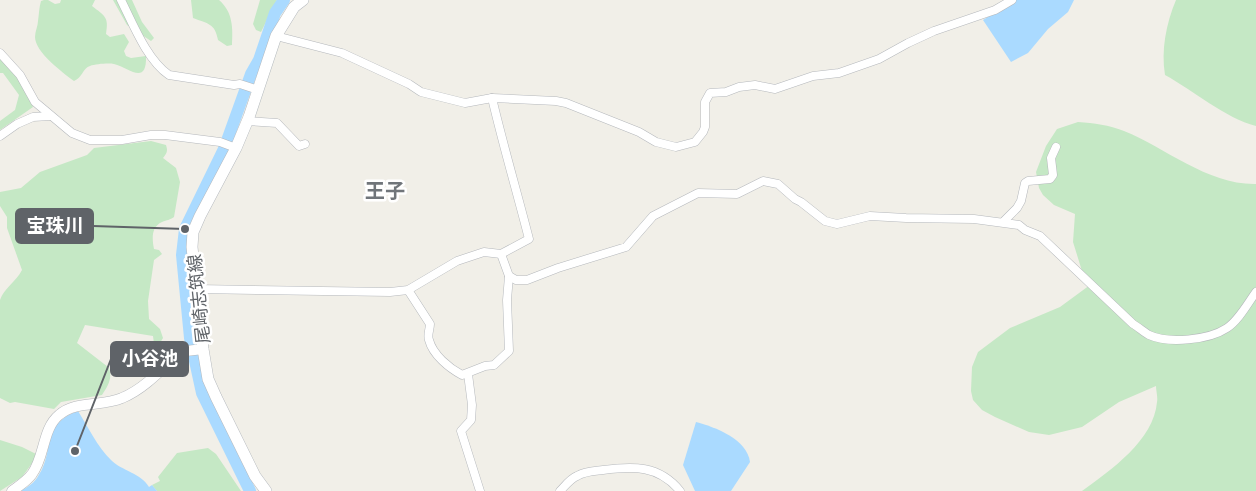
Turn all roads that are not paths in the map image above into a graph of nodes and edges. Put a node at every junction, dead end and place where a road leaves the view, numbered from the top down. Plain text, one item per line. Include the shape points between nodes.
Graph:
1 (121, 0) edge
2 (303, 0) edge
3 (1012, 0) edge
4 (276, 36) junction
5 (0, 53) edge
6 (254, 89) junction
7 (492, 98) junction
8 (50, 116) junction
9 (247, 121) junction
10 (0, 136) edge
11 (306, 144) dead end
12 (234, 147) junction
13 (1056, 148) dead end
14 (1003, 222) junction
15 (501, 254) junction
16 (509, 276) junction
17 (196, 289) junction
18 (408, 290) junction
19 (1256, 292) edge
20 (201, 350) junction
21 (468, 374) junction
22 (12, 491) edge
23 (266, 491) edge
24 (480, 491) edge
25 (560, 491) edge
26 (680, 491) edge

1 - 6 street via 161,70 169,75 240,84
2 - 4 main road, 尾崎志筑線 via 294,7
3 - 7 street via 995,10 934,30 879,59 839,72 813,76 775,89 755,85 710,93 705,102 703,132 695,142 676,148 566,103
4 - 6 main road, 尾崎志筑線
4 - 7 street via 342,53 421,92 466,103
5 - 8 street via 20,75 35,102
6 - 9 main road, 尾崎志筑線
7 - 15 street via 529,239
8 - 10 street via 33,117
8 - 12 street via 72,133 90,140 165,135 220,142
9 - 11 street via 277,123 300,146
9 - 12 main road, 尾崎志筑線
12 - 17 main road, 尾崎志筑線 via 193,232
13 - 14 street via 1051,158 1053,175 1050,180 1025,183 1018,208
14 - 16 street via 870,216 837,224 825,221 778,184 763,181 737,194 698,193 652,216 626,247 527,280
14 - 19 street via 1019,225 1040,236 1133,324 1149,335 1180,339 1215,335 1233,323
15 - 16 street
15 - 18 street via 484,252 457,261
16 - 21 street via 506,300 509,351 494,365
17 - 18 street
17 - 20 main road, 尾崎志筑線
18 - 21 street via 430,324 428,338 434,352 454,371
20 - 22 street via 180,353 132,394 120,400 77,406 60,414 51,424 32,475
20 - 23 main road, 尾崎志筑線 via 216,397 255,476
21 - 24 street via 471,420 462,431
25 - 26 street via 585,472 636,468 666,476

